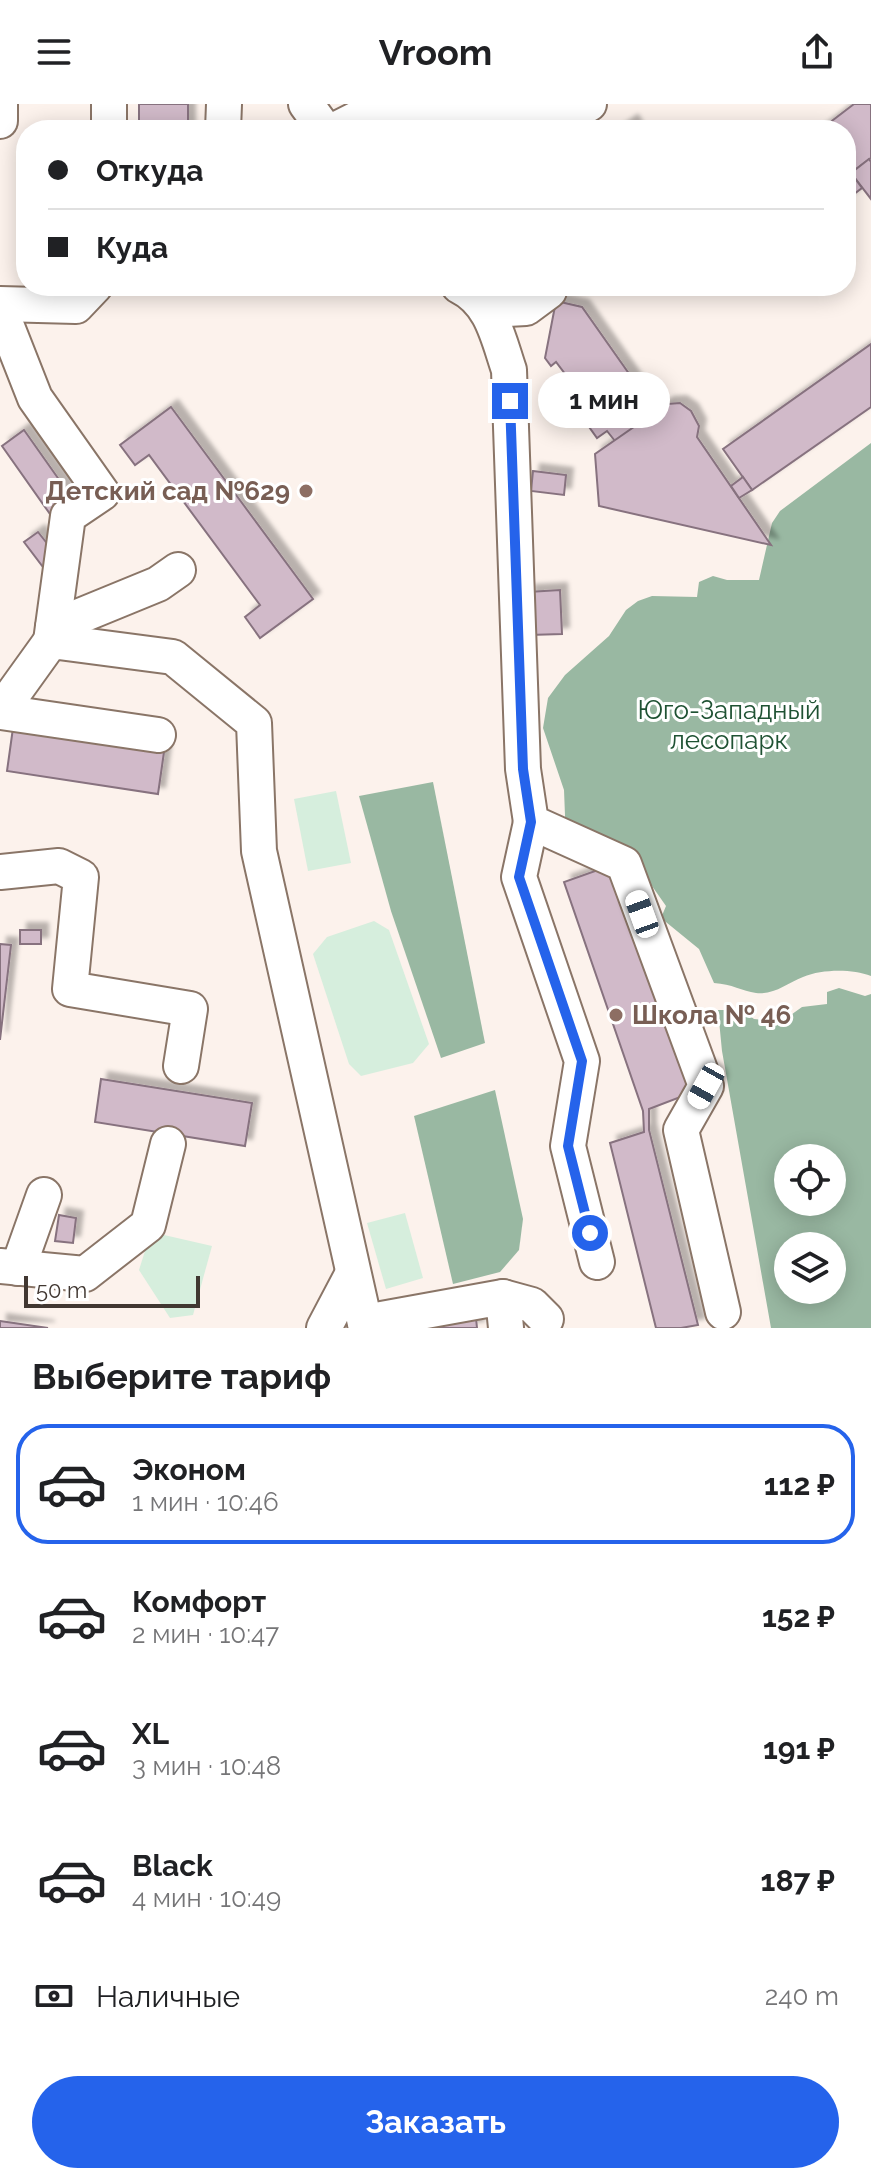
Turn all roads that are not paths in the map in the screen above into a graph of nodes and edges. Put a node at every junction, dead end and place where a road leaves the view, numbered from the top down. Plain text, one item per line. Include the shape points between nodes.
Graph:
1 (0, 104) edge
2 (589, 104) edge
3 (355, 120) edge
4 (0, 121) edge
5 (86, 296) edge
6 (474, 296) edge
7 (542, 296) edge
8 (0, 307) edge
9 (488, 310) junction
10 (178, 570) dead end
11 (52, 634) junction
12 (0, 712) edge
13 (158, 735) dead end
14 (531, 822) junction
15 (0, 872) edge
16 (181, 1066) dead end
17 (168, 1144) dead end
18 (44, 1195) dead end
19 (597, 1262) dead end
20 (9, 1267) edge
21 (353, 1273) junction
22 (505, 1312) edge
23 (723, 1312) dead end
24 (546, 1319) dead end
25 (366, 1325) edge
26 (324, 1328) edge

1 - 4 lane
2 - 3 lane via 562,119 378,108
5 - 8 lane via 76,306
6 - 9 lane
7 - 9 lane via 526,308
8 - 11 lane via 35,398 102,493 68,516
9 - 14 lane via 509,370 523,769
10 - 11 lane
11 - 12 lane
11 - 21 lane via 173,657 254,723 259,851
12 - 13 lane
14 - 19 lane via 519,877 582,1061 568,1146
14 - 23 lane via 624,864 706,1086 681,1130
15 - 16 lane via 59,866 81,877 70,989 190,1009
17 - 20 lane via 148,1225 85,1274
18 - 20 lane
21 - 25 lane
21 - 26 lane
22 - 24 lane via 532,1305
22 - 25 lane

